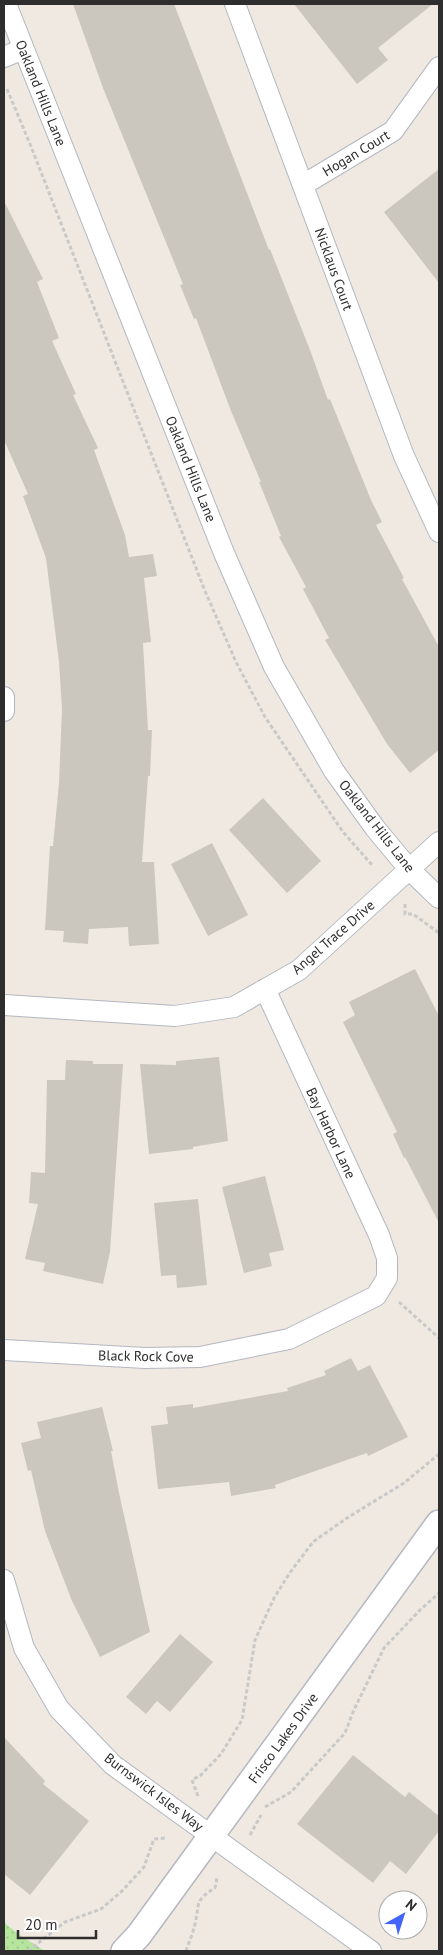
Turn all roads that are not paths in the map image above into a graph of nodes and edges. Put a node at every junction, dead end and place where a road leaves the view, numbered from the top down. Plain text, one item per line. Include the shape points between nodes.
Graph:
1 (6, 4) edge
2 (236, 4) edge
3 (24, 49) junction
4 (4, 56) edge
5 (439, 67) edge
6 (303, 185) junction
7 (439, 532) edge
8 (4, 698) edge
9 (4, 711) edge
10 (439, 842) edge
11 (410, 869) junction
12 (439, 898) edge
13 (265, 990) junction
14 (4, 1006) edge
15 (385, 1282) joint
16 (4, 1350) edge
17 (439, 1523) edge
18 (4, 1580) edge
19 (212, 1835) junction
20 (124, 1951) edge
21 (370, 1951) edge

1 - 3 street, Oakland Hills Lane
2 - 6 street, Nicklaus Court
3 - 4 street
3 - 11 street, Oakland Hills Lane via 224,553 274,667 334,770 375,828
5 - 6 street, Hogan Court via 394,131
6 - 7 street, Nicklaus Court via 404,456
8 - 9 street
10 - 11 street, Angel Trace Drive
11 - 12 street, Oakland Hills Lane
11 - 13 street, Angel Trace Drive via 299,970
13 - 14 street, Angel Trace Drive via 234,1007 175,1016
13 - 15 street, Bay Harbor Lane via 379,1235 387,1258
15 - 16 street, Black Rock Cove via 376,1296 290,1339 200,1357 145,1358
17 - 19 street, Frisco Lakes Drive
18 - 19 street, Burnswick Isles Way via 24,1648 59,1709 113,1765
19 - 20 street, Frisco Lakes Drive
19 - 21 street, Burnswick Isles Way

